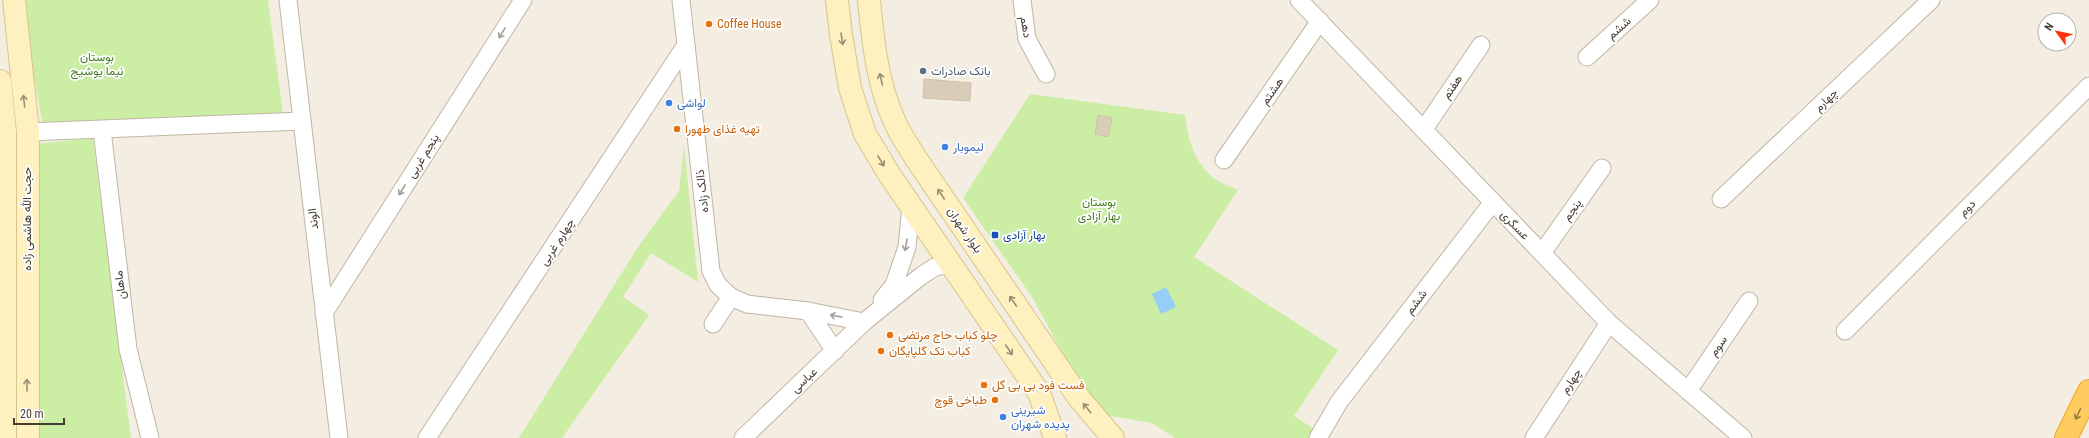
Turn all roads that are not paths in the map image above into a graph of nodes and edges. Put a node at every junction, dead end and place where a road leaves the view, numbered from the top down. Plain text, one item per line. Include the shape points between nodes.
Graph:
1 (14, 0) edge
2 (288, 0) edge
3 (523, 0) edge
4 (681, 0) edge
5 (838, 0) edge
6 (869, 0) edge
7 (1022, 0) edge
8 (1299, 0) edge
9 (1650, 0) edge
10 (1931, 0) edge
11 (1320, 21) junction
12 (686, 45) junction
13 (1480, 45) dead end
14 (1588, 57) dead end
15 (1046, 74) dead end
16 (0, 81) edge
17 (2089, 86) edge
18 (302, 121) junction
19 (1424, 129) junction
20 (102, 130) junction
21 (28, 132) junction
22 (1224, 160) dead end
23 (1602, 168) dead end
24 (1721, 199) dead end
25 (1493, 202) junction
26 (911, 206) junction
27 (1542, 253) junction
28 (950, 264) junction
29 (731, 297) junction
30 (1749, 301) dead end
31 (808, 311) junction
32 (324, 313) junction
33 (864, 322) junction
34 (1609, 323) junction
35 (713, 324) dead end
36 (1845, 331) dead end
37 (835, 352) junction
38 (1688, 391) junction
39 (2089, 391) edge
40 (5, 438) edge
41 (28, 438) edge
42 (150, 438) edge
43 (339, 438) edge
44 (427, 438) edge
45 (743, 438) edge
46 (1055, 438) edge
47 (1112, 438) edge
48 (1318, 438) edge
49 (1534, 438) edge
50 (1743, 438) edge
51 (2066, 438) edge

21 -> 1 street, حجت الله هاشمی زاده
2 - 18 street, الوند
3 -> 32 street, پنجم غربی
4 - 12 street, ذالک زاده
5 -> 26 street via 850,88 865,134
47 -> 6 street, بلوار شهران via 1079,398 916,157 894,120 881,81
7 - 15 street, دهم via 1027,39
8 - 11 street, عسگری
9 - 14 street, ششم
10 - 24 street, چهارم
11 - 19 street, عسگری
11 - 22 street, هشتم
12 - 29 street, ذالک زاده via 711,271 718,285
12 - 44 street, چهارم غربی
13 - 19 street, هفتم
16 - 40 street via 5,131
17 - 36 street, دوم
18 - 20 street
18 - 32 street, الوند
19 - 25 street, عسگری
20 - 21 street
20 - 42 street, ماهان via 128,349
41 -> 21 street, حجت الله هاشمی زاده
23 - 27 street, پنجم
25 - 27 street, عسگری
25 - 48 street, ششم via 1339,402
26 - 28 street
26 -> 33 street via 907,247 894,285
27 - 34 street, عسگری
28 - 33 street via 935,267
28 -> 46 street via 1039,393
29 - 31 street, ذالک زاده via 748,304
29 - 35 street
30 - 38 street, سوم
33 -> 31 street, ذالک زاده
31 - 37 street
32 - 43 street, الوند
33 - 37 street, عباسی
34 - 38 street, عسگری
34 - 49 street, چهارم
37 - 45 street, عباسی
38 - 50 street, عسگری
39 -> 51 highway

